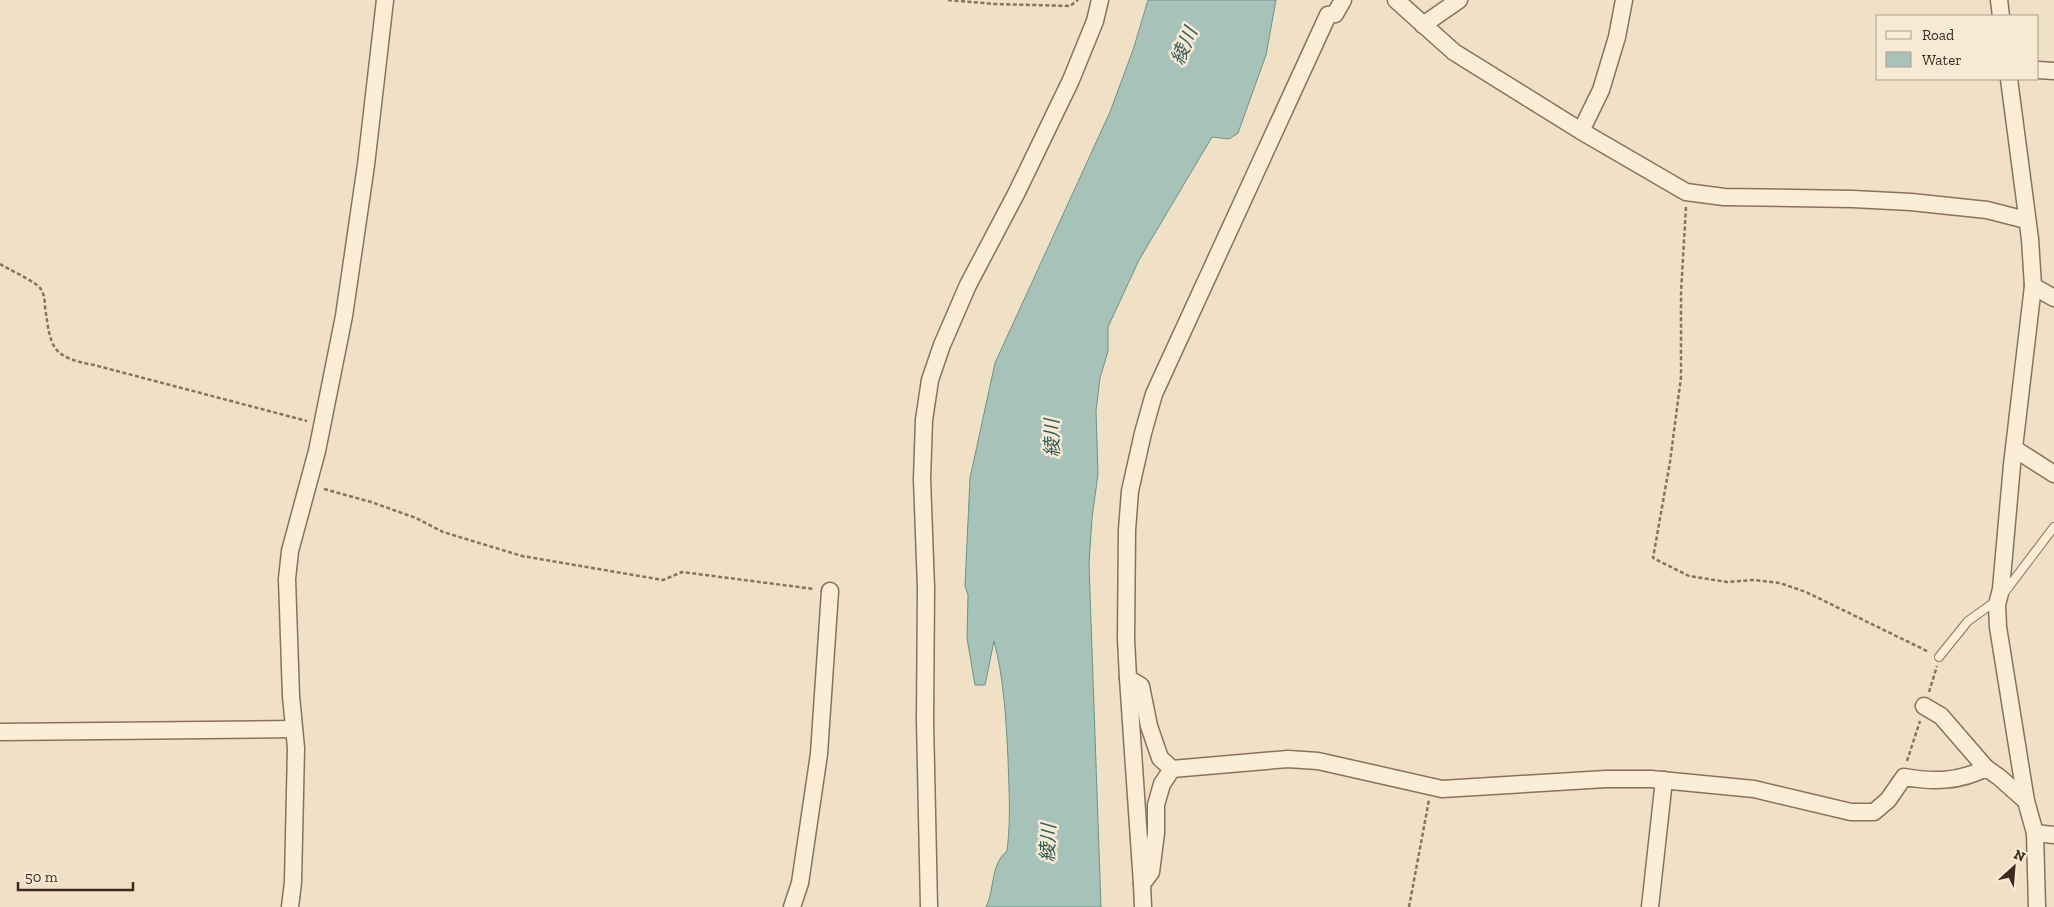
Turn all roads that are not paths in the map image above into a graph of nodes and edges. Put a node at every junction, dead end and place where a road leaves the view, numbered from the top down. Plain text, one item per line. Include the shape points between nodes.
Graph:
1 (385, 0) edge
2 (1100, 0) edge
3 (1343, 0) edge
4 (1396, 0) edge
5 (1459, 0) edge
6 (1624, 0) edge
7 (1999, 0) edge
8 (1330, 8) edge
9 (2001, 15) edge
10 (1423, 25) junction
11 (2039, 70) edge
12 (2054, 71) edge
13 (2009, 80) edge
14 (1581, 131) junction
15 (2026, 220) junction
16 (2034, 286) junction
17 (2054, 298) edge
18 (2015, 449) junction
19 (2054, 474) edge
20 (2054, 527) edge
21 (830, 591) road end
22 (1999, 598) junction
23 (1939, 658) road end
24 (1128, 678) junction
25 (1924, 706) road end
26 (294, 729) junction
27 (0, 732) edge
28 (1172, 768) junction
29 (1986, 768) junction
30 (1664, 780) junction
31 (2026, 801) junction
32 (2035, 833) junction
33 (2054, 835) edge
34 (1142, 884) junction
35 (290, 907) edge
36 (792, 907) edge
37 (929, 907) edge
38 (1143, 907) edge
39 (1650, 907) edge
40 (2037, 907) edge

1 - 26 street via 344,316 317,451 290,551 288,579
2 - 37 street via 1071,80 968,285 930,380 924,420 922,479
3 - 8 street via 1335,14
4 - 10 street
5 - 10 street
6 - 14 street via 1601,90
7 - 9 street
8 - 24 street via 1154,394 1130,491
10 - 14 street via 1454,52
11 - 12 street
13 - 15 street
14 - 15 street via 1686,192 1724,197 1912,202 1987,210
15 - 16 street
16 - 17 street
16 - 18 street
18 - 19 street
18 - 22 street
20 - 22 lane
21 - 36 street via 819,754 800,882
22 - 23 lane via 1968,621
22 - 31 street via 1998,627
24 - 28 street via 1141,686 1160,758
24 - 34 street
25 - 29 street via 1941,716
26 - 27 street
26 - 35 street
28 - 30 street via 1288,759 1318,761 1442,789 1606,779
28 - 34 street via 1162,784 1156,805 1151,872
29 - 30 street via 1974,774 1930,782 1904,777 1888,800 1874,812 1851,812 1754,789
29 - 31 street
30 - 39 street
31 - 32 street
32 - 33 street
32 - 40 street
34 - 38 street

